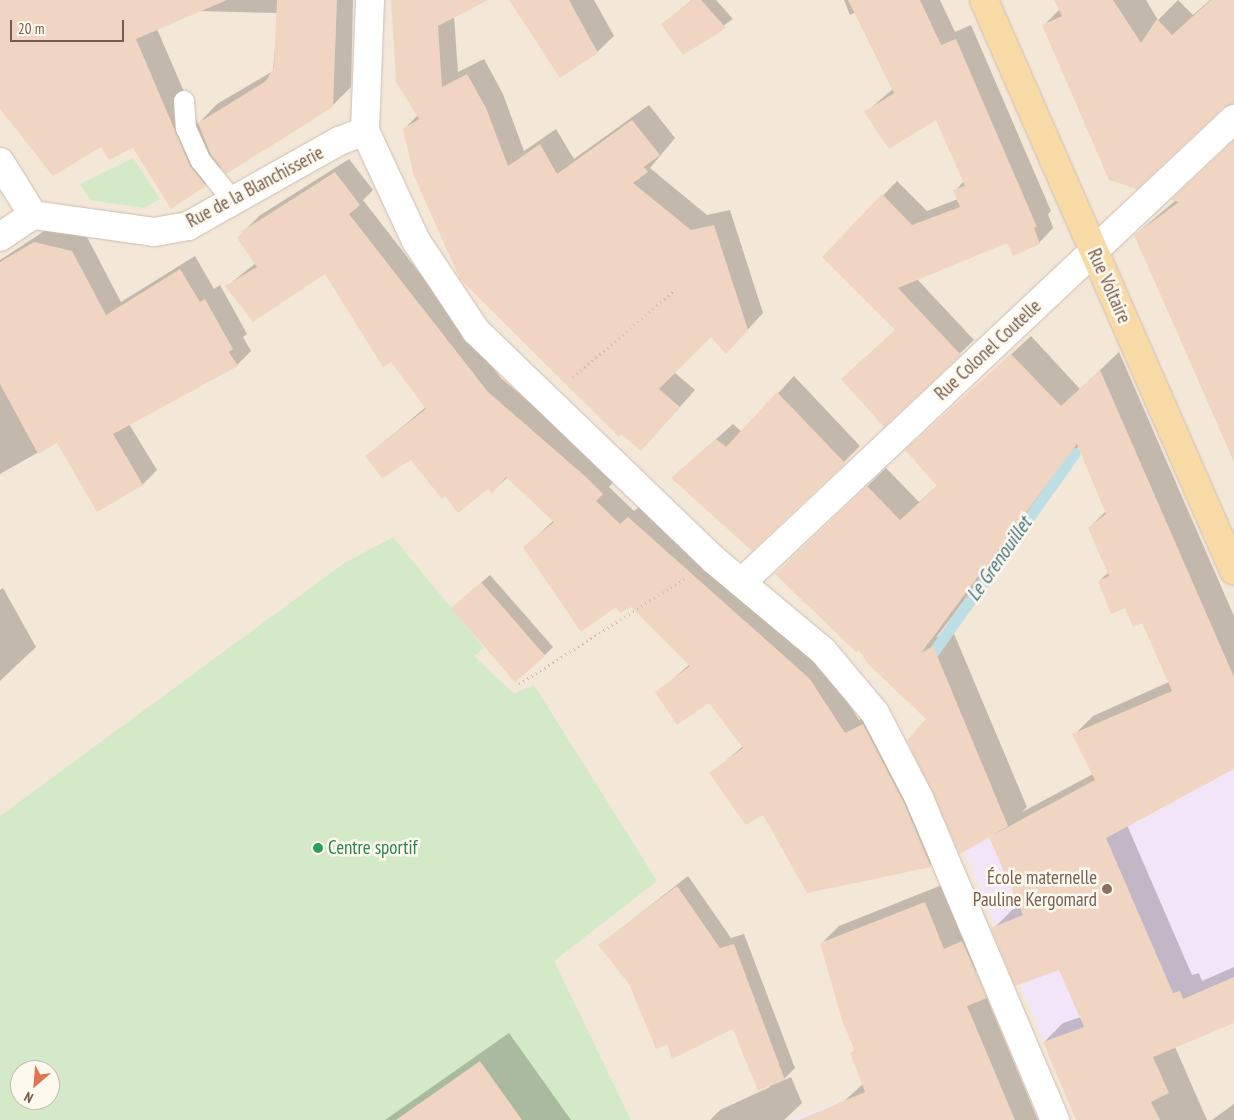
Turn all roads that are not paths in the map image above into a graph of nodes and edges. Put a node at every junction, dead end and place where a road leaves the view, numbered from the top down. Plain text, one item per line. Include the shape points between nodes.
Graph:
1 (370, 0) edge
2 (984, 0) edge
3 (184, 101) dead end
4 (1234, 119) edge
5 (365, 131) junction
6 (0, 162) edge
7 (231, 202) junction
8 (33, 215) junction
9 (0, 237) edge
10 (1094, 251) junction
11 (1234, 571) edge
12 (742, 582) junction
13 (1056, 1120) edge

1 - 5 street
2 - 10 main road, Rue Voltaire
3 - 7 lane via 186,128 200,161
4 - 10 street, Rue Colonel Coutelle
5 - 7 street, Rue de la Blanchisserie via 339,141
5 - 12 street via 416,241 476,332 714,560
6 - 8 street
7 - 8 street, Rue de la Blanchisserie via 188,226 154,232
8 - 9 street
10 - 11 main road, Rue Voltaire
10 - 12 street, Rue Colonel Coutelle
12 - 13 street via 823,651 875,713 919,798

